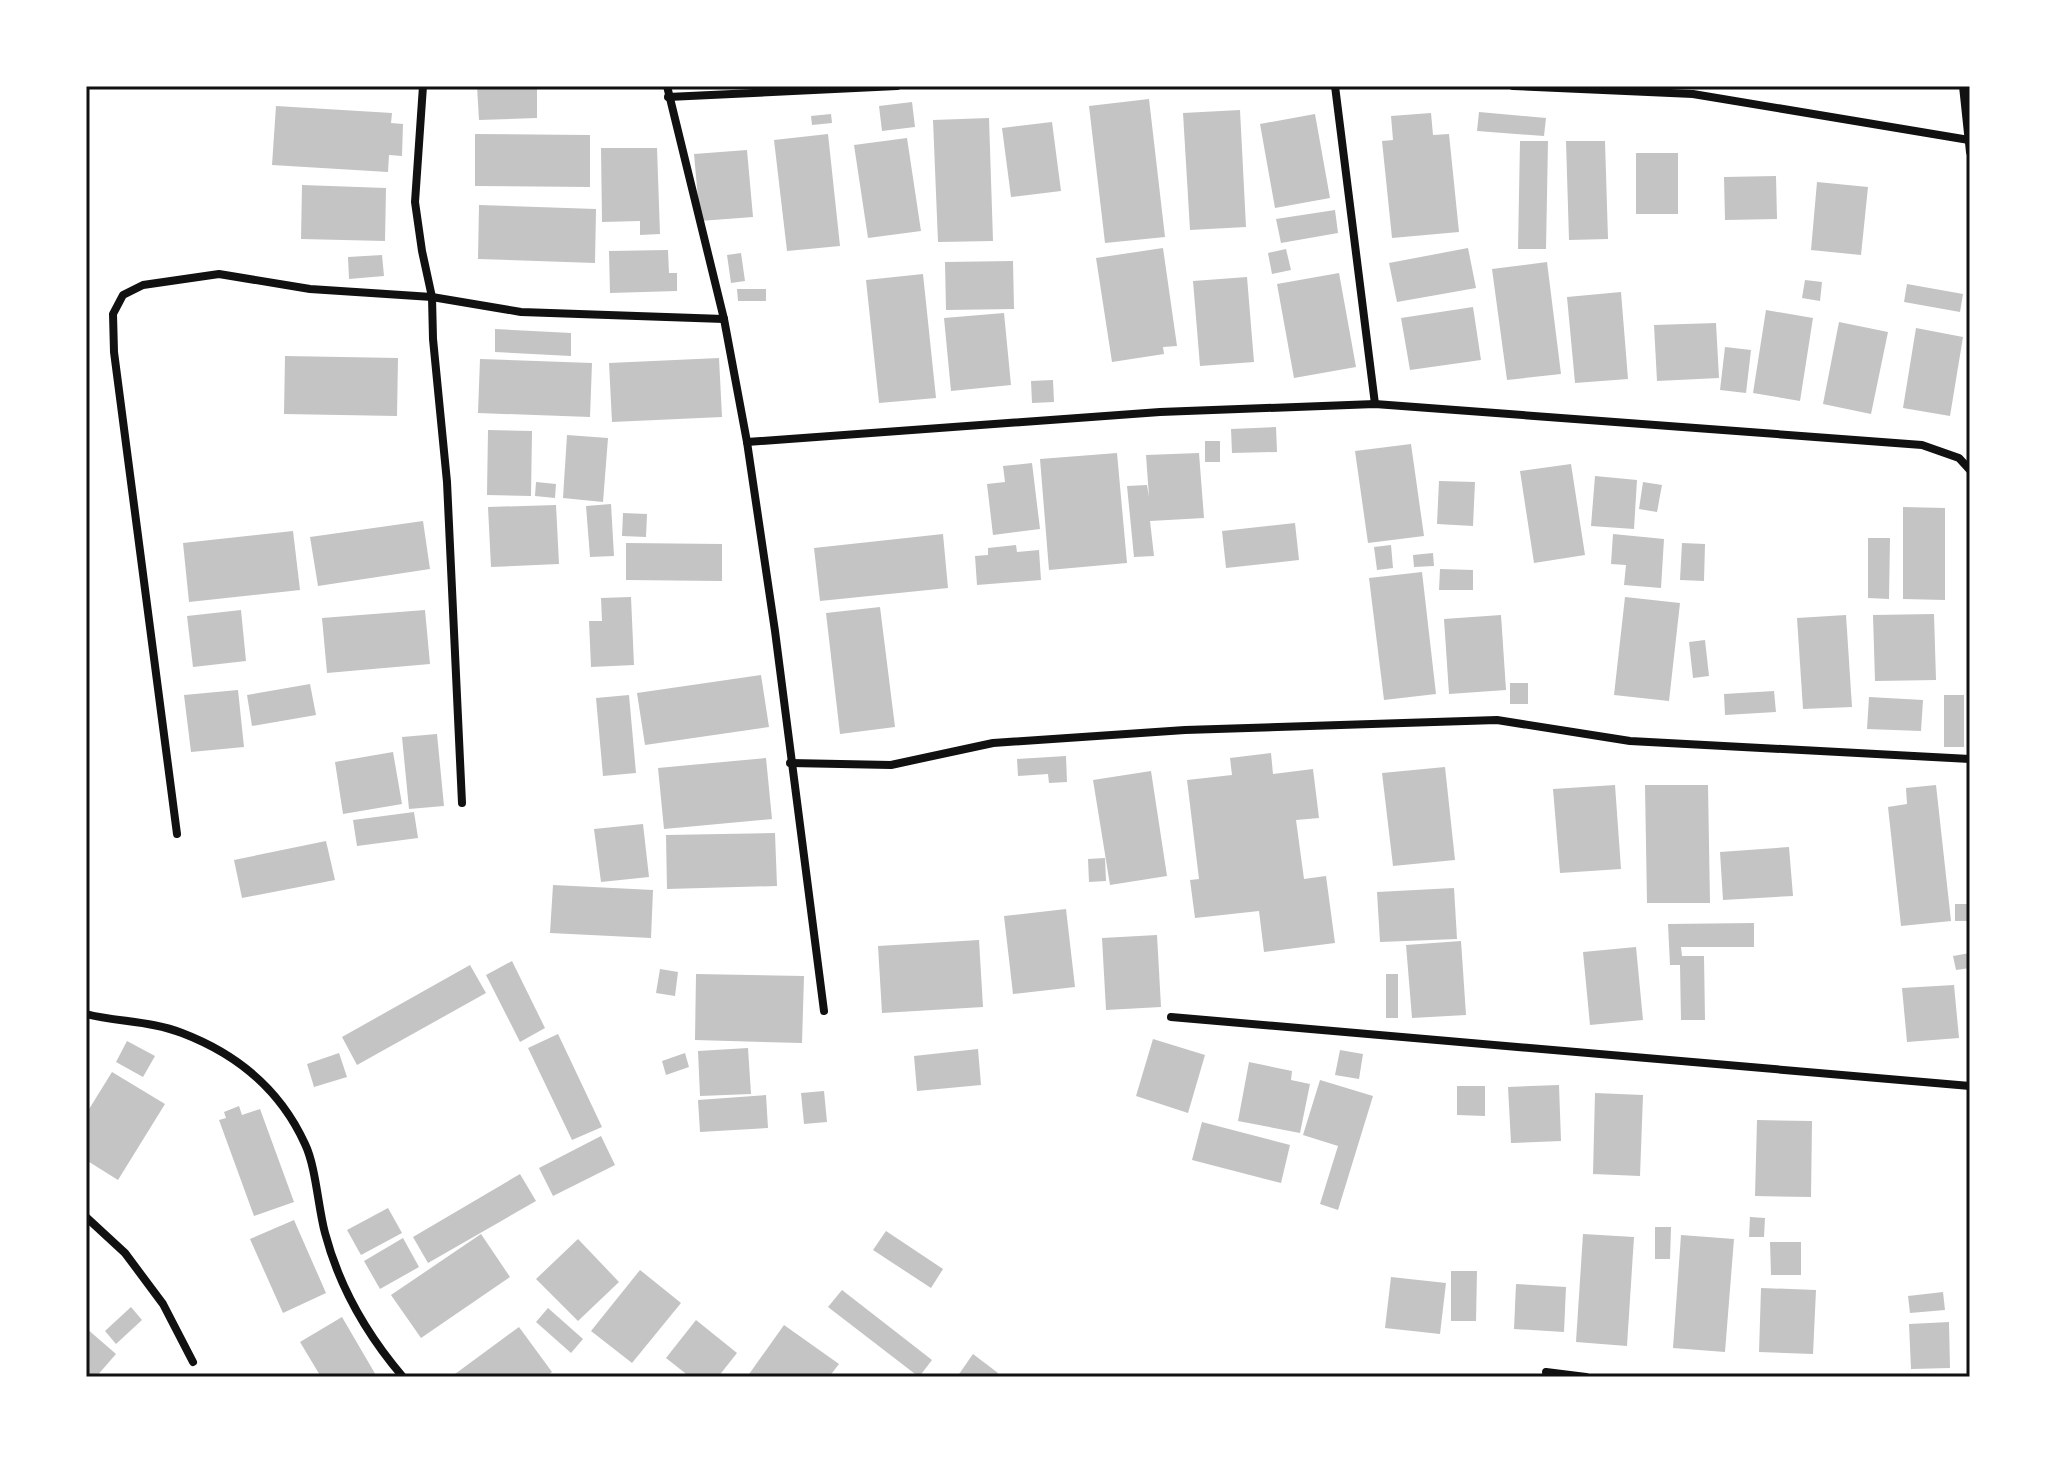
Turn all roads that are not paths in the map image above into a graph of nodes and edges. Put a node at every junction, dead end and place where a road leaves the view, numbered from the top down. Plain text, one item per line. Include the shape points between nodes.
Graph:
1 (423, 86) edge
2 (667, 86) edge
3 (897, 86) edge
4 (1335, 86) edge
5 (1513, 86) edge
6 (1963, 86) edge
7 (668, 97) junction
8 (1969, 140) edge
9 (1970, 152) edge
10 (432, 297) junction
11 (724, 319) junction
12 (1375, 404) junction
13 (747, 442) junction
14 (1970, 470) edge
15 (1970, 759) edge
16 (790, 763) junction
17 (462, 803) dead end
18 (177, 834) dead end
19 (824, 1011) dead end
20 (86, 1014) edge
21 (1171, 1017) dead end
22 (1970, 1086) edge
23 (86, 1217) edge
24 (193, 1362) dead end
25 (1546, 1372) dead end
26 (403, 1377) edge
27 (1586, 1377) edge

1 - 10 street via 415,202
2 - 7 street
3 - 7 street
4 - 12 street
5 - 8 street via 1693,94
6 - 8 street
7 - 11 street
8 - 9 street
10 - 11 street via 521,312
10 - 17 street via 447,482
10 - 18 street via 310,289 219,274 143,285 123,295 113,314
11 - 13 street
12 - 13 street via 1160,412
12 - 14 street via 1922,445 1959,458
13 - 16 street
15 - 16 street via 1630,741 1497,720 1185,730 993,743 891,765
16 - 19 street
20 - 26 street via 179,1031 234,1057 274,1094 306,1146 325,1235 349,1296 380,1350
21 - 22 street
23 - 24 street via 144,1278
25 - 27 street

